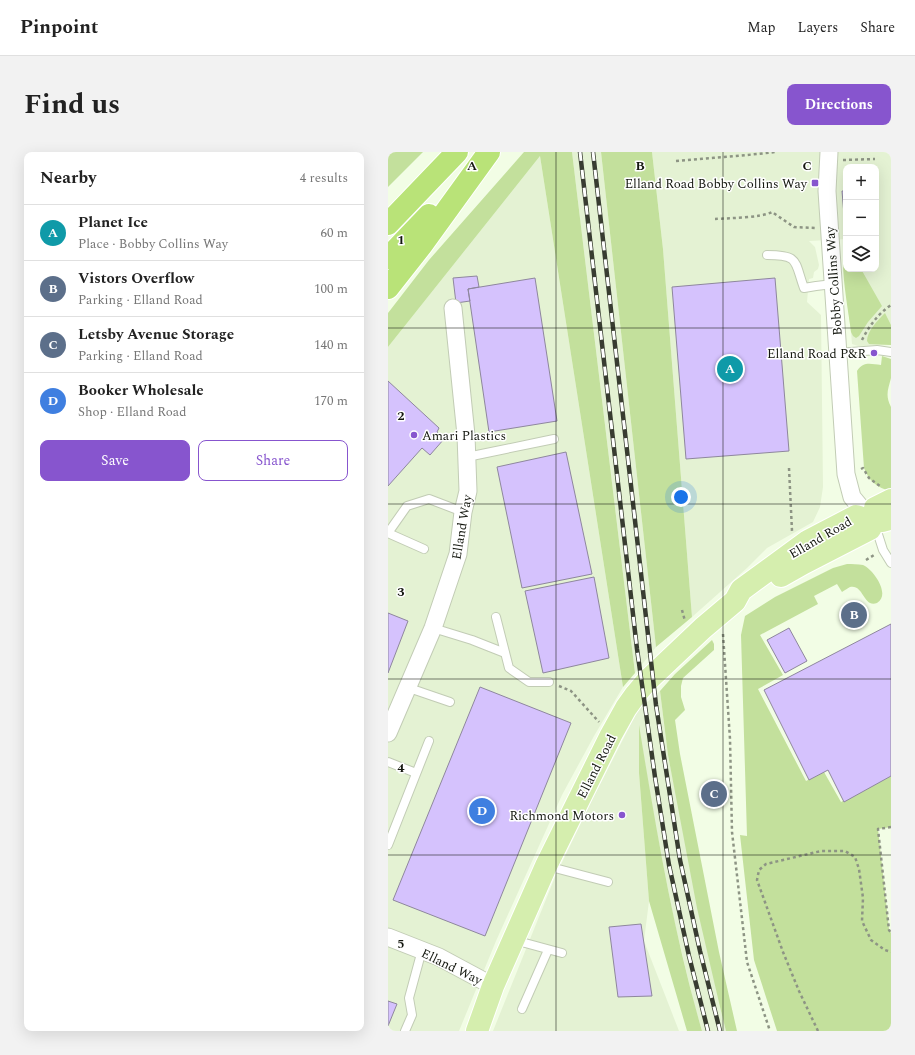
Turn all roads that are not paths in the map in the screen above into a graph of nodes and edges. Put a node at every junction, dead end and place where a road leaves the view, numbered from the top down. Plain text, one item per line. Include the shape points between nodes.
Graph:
1 (451, 152) edge
2 (457, 152) edge
3 (489, 152) edge
4 (829, 156) edge
5 (388, 206) edge
6 (388, 224) edge
7 (767, 255) dead end
8 (388, 258) edge
9 (833, 284) junction
10 (388, 288) edge
11 (453, 308) dead end
12 (891, 352) edge
13 (838, 353) junction
14 (554, 439) dead end
15 (467, 457) junction
16 (888, 494) edge
17 (463, 512) junction
18 (883, 523) edge
19 (388, 533) edge
20 (424, 549) dead end
21 (891, 563) edge
22 (735, 601) junction
23 (496, 617) dead end
24 (434, 628) junction
25 (505, 653) junction
26 (549, 682) road end
27 (408, 688) junction
28 (450, 702) dead end
29 (388, 733) edge
30 (429, 741) dead end
31 (388, 762) edge
32 (416, 772) junction
33 (388, 844) edge
34 (546, 866) junction
35 (608, 882) dead end
36 (388, 937) edge
37 (513, 940) junction
38 (422, 950) junction
39 (548, 950) junction
40 (562, 953) dead end
41 (493, 986) junction
42 (522, 1009) dead end
43 (406, 1031) edge
44 (477, 1031) edge

1 - 5 highway
2 - 6 highway
3 - 8 highway
3 - 10 highway
4 - 9 street, Bobby Collins Way via 827,191
7 - 9 lane via 788,256 795,262 804,288
9 - 13 street, Bobby Collins Way
11 - 15 street, Elland Way
12 - 13 lane via 877,350
13 - 18 street, Bobby Collins Way via 846,474 852,497 866,514
14 - 15 lane
15 - 17 street, Elland Way via 468,491
16 - 18 main road, Elland Road via 875,508
17 - 19 lane via 429,499 407,506
17 - 24 street, Elland Way via 458,554
18 - 21 lane via 883,550
18 - 22 main road, Elland Road via 797,566 750,597
18 - 22 main road, Elland Road via 856,516 808,541 741,590
19 - 20 lane
22 - 34 main road, Elland Road via 647,681 626,708
23 - 25 lane
24 - 25 lane
24 - 27 street, Elland Way
25 - 26 lane via 509,668 528,682
27 - 28 lane
27 - 29 street, Elland Way
30 - 32 lane
31 - 32 lane
32 - 33 lane
34 - 35 lane
34 - 37 main road, Elland Road
36 - 38 street, Elland Way
37 - 39 lane
37 - 41 main road, Elland Road
38 - 41 street, Elland Way
38 - 43 lane via 409,998 412,1015
39 - 40 lane
39 - 42 lane
41 - 44 main road, Elland Road

